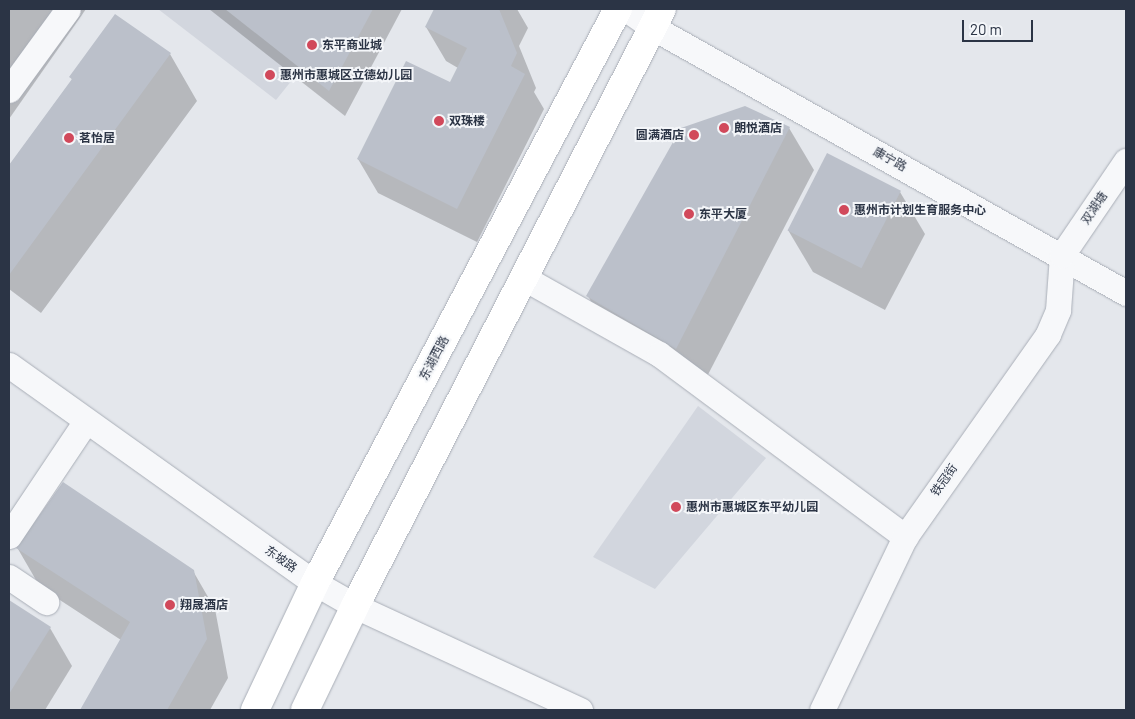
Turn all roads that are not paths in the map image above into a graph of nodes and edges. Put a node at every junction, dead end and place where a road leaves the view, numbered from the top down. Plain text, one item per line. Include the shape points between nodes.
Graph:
1 (68, 9) edge
2 (618, 9) edge
3 (626, 9) edge
4 (657, 18) edge
5 (9, 90) edge
6 (1126, 161) edge
7 (1062, 255) junction
8 (524, 278) junction
9 (1126, 293) edge
10 (9, 365) edge
11 (86, 421) junction
12 (9, 536) edge
13 (906, 537) junction
14 (9, 577) edge
15 (315, 583) junction
16 (46, 602) dead end
17 (355, 606) junction
18 (255, 710) edge
19 (305, 710) edge
20 (580, 710) edge
21 (822, 710) edge

1 - 5 street
2 - 15 main road, 东湖西路
3 - 4 street, 康宁路
4 - 7 street, 康宁路
4 - 8 main road
6 - 7 street, 双湖塘
7 - 9 street, 康宁路
7 - 13 street, 铁冠街 via 1058,310 1048,334
8 - 13 street via 659,354
8 - 17 main road
10 - 11 street, 东坡路
11 - 12 street
11 - 15 street, 东坡路
13 - 21 street, 铁冠街
14 - 16 street
15 - 17 street, 东坡路
15 - 18 main road, 东湖西路
17 - 19 main road
17 - 20 street, 东坡路

